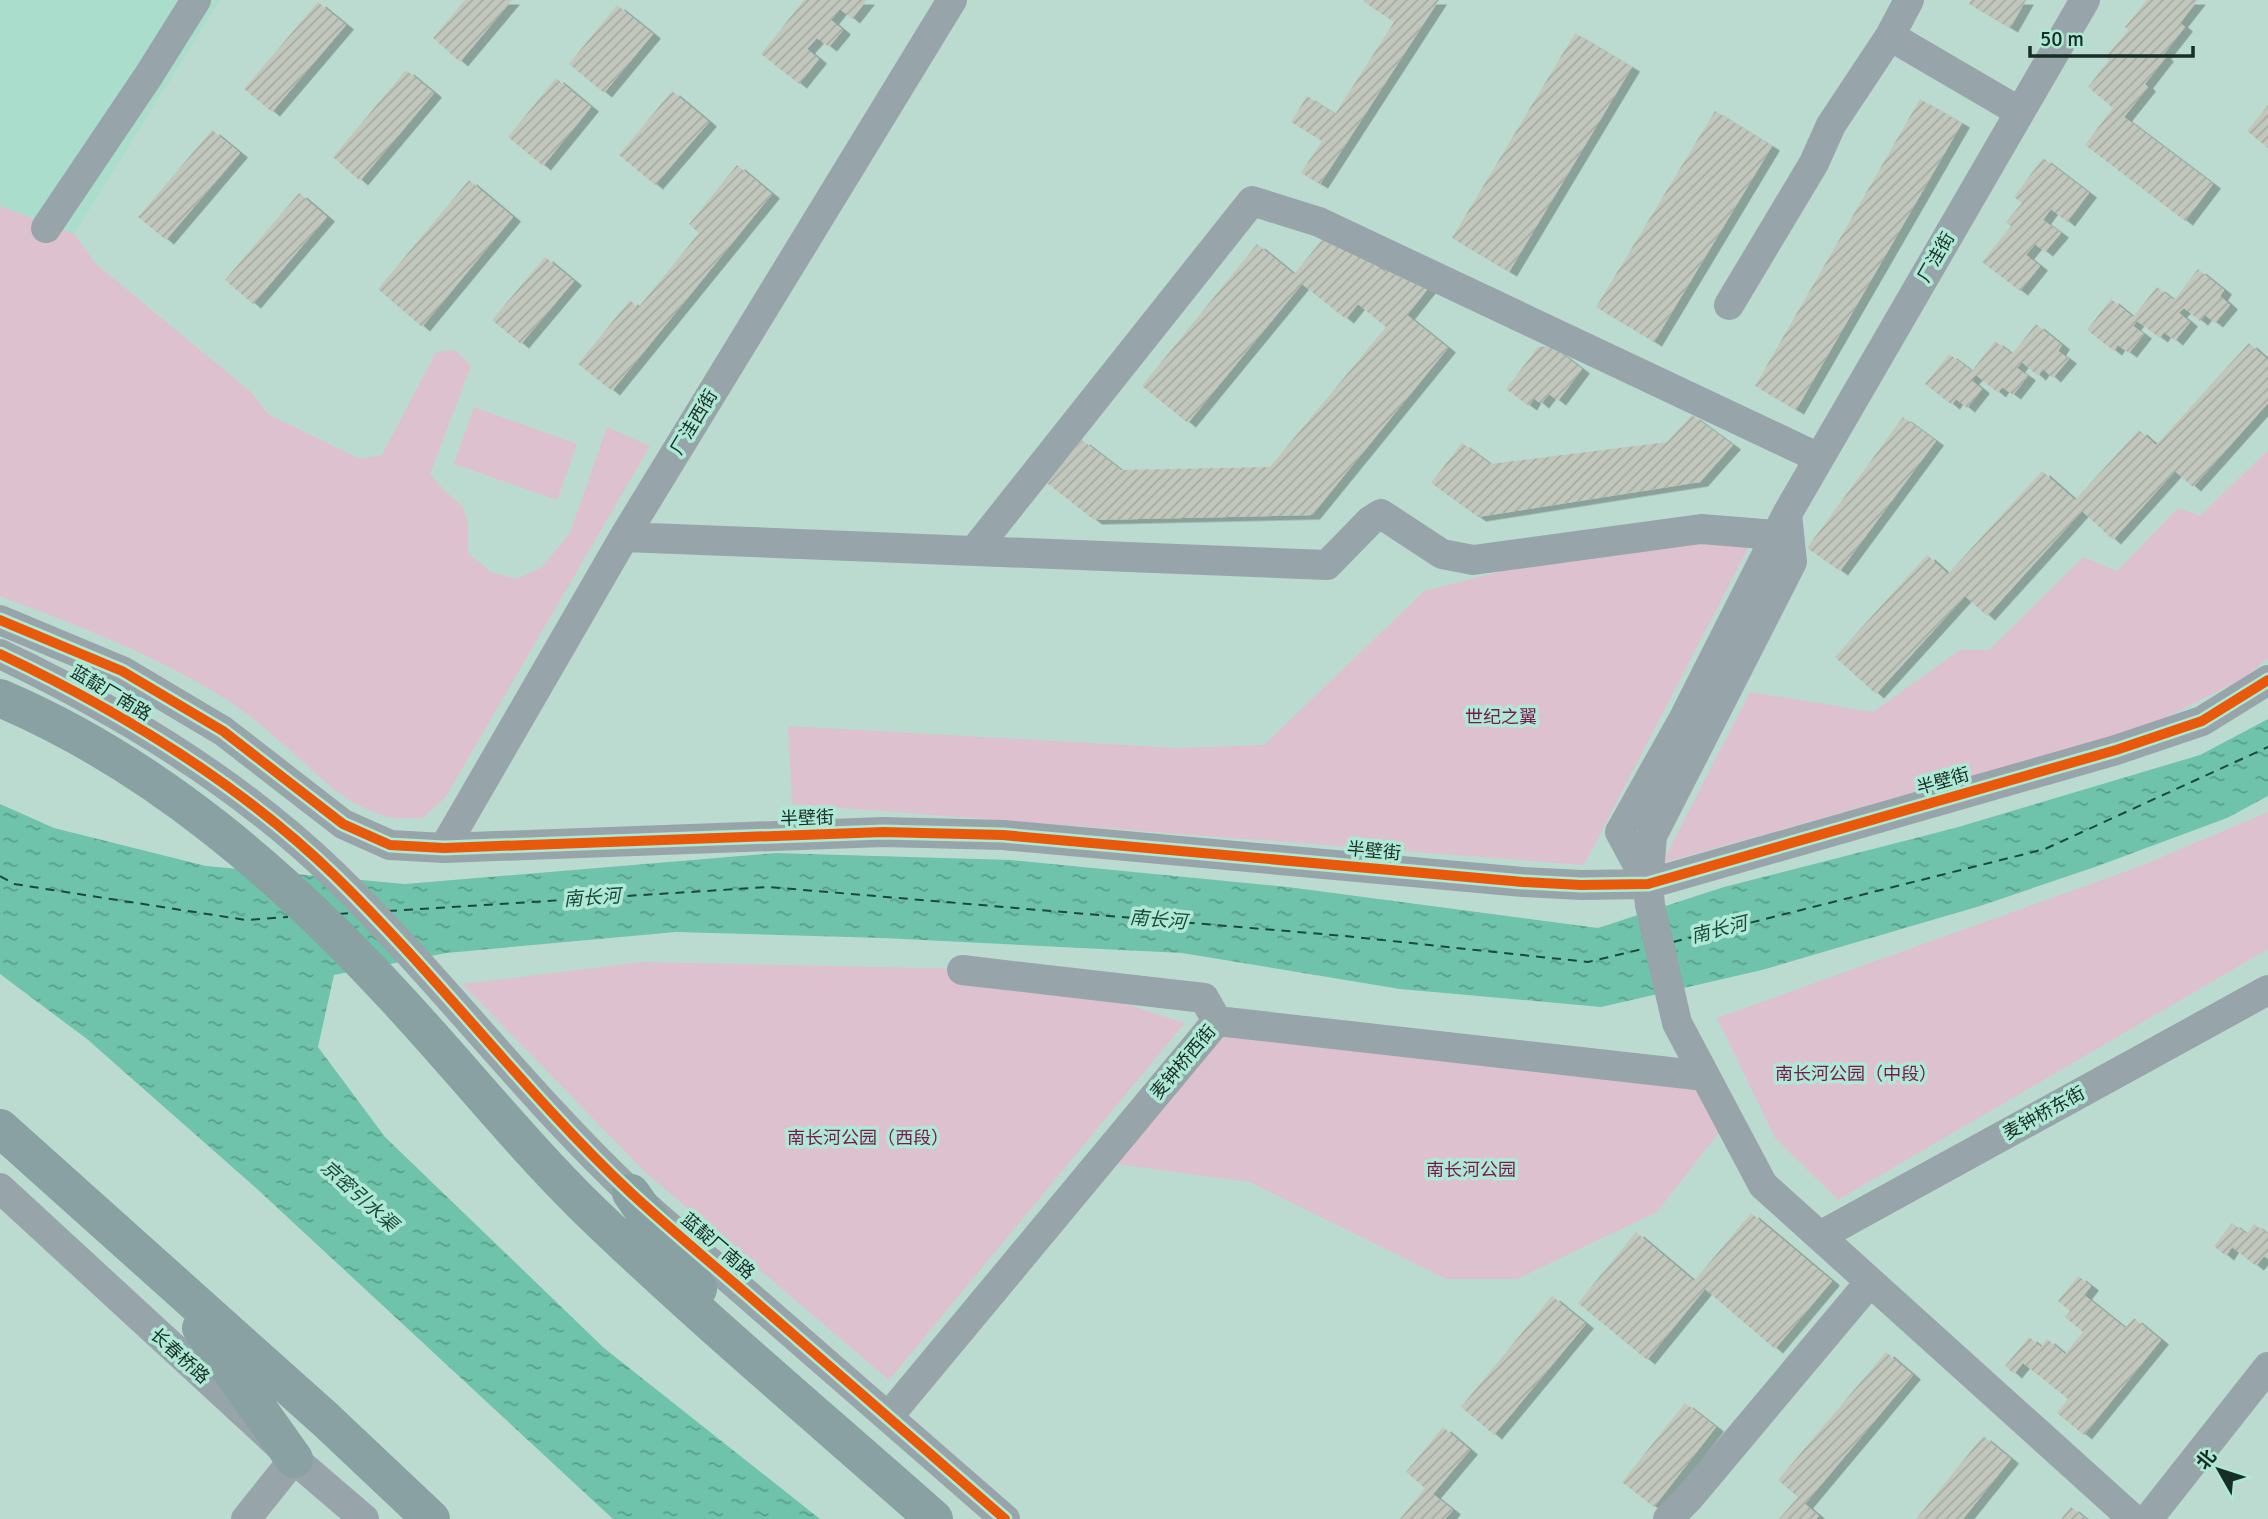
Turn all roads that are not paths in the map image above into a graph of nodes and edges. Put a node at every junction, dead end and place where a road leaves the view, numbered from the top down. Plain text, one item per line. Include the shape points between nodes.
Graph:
1 (195, 0) edge
2 (953, 0) edge
3 (1909, 0) edge
4 (2085, 0) edge
5 (1890, 36) junction
6 (2020, 112) junction
7 (47, 228) dead end
8 (1729, 305) dead end
9 (1819, 458) junction
10 (1781, 524) junction
11 (624, 537) junction
12 (974, 551) junction
13 (0, 620) edge
14 (0, 654) edge
15 (2268, 680) edge
16 (0, 698) edge
17 (444, 848) junction
18 (1649, 894) junction
19 (962, 970) dead end
20 (2268, 990) edge
21 (1217, 1021) junction
22 (1705, 1076) junction
23 (0, 1128) edge
24 (0, 1188) edge
25 (631, 1193) junction
26 (1820, 1236) junction
27 (159, 1269) junction
28 (1870, 1282) junction
29 (737, 1346) junction
30 (2268, 1367) edge
31 (888, 1417) junction
32 (294, 1459) junction
33 (246, 1519) edge
34 (365, 1519) edge
35 (432, 1519) edge
36 (934, 1519) edge
37 (1005, 1519) edge
38 (1668, 1519) edge
39 (2133, 1519) edge
40 (2148, 1519) edge

1 - 7 street
2 - 11 street, 厂洼西街
3 - 5 street
4 - 6 street, 厂洼街
5 - 6 street
5 - 8 street via 1831,125 1814,163
6 - 9 street, 厂洼街
9 - 10 street, 厂洼街
9 - 12 street via 1319,222 1252,201
10 - 12 street via 1700,529 1473,560 1443,554 1381,514 1327,565
10 - 18 street, 厂洼街 via 1684,718 1620,832
11 - 12 street
11 - 17 street, 厂洼西街
13 - 17 street, 半壁街 via 122,671 223,731 343,824 390,845
14 - 25 street, 蓝靛厂南路 via 62,683 201,767 272,821 385,926 529,1088
15 - 18 street, 半壁街 via 2202,721
16 - 29 highway via 45,717 169,792 298,898 400,1002 592,1213
17 - 18 street, 半壁街 via 883,832 1003,835
18 - 22 street via 1677,1023
19 - 21 street via 1204,998
20 - 26 street, 麦钟桥东街
21 - 22 street, 麦钟桥西街
21 - 31 street, 麦钟桥西街
22 - 26 street via 1763,1185
23 - 27 highway
24 - 32 street, 长春桥路
25 - 29 highway
25 - 31 street, 蓝靛厂南路
26 - 28 street
27 - 32 highway
27 - 35 highway
28 - 38 street
28 - 39 street
29 - 36 highway
30 - 40 street
31 - 37 street, 蓝靛厂南路
32 - 33 street
32 - 34 street, 长春桥路

